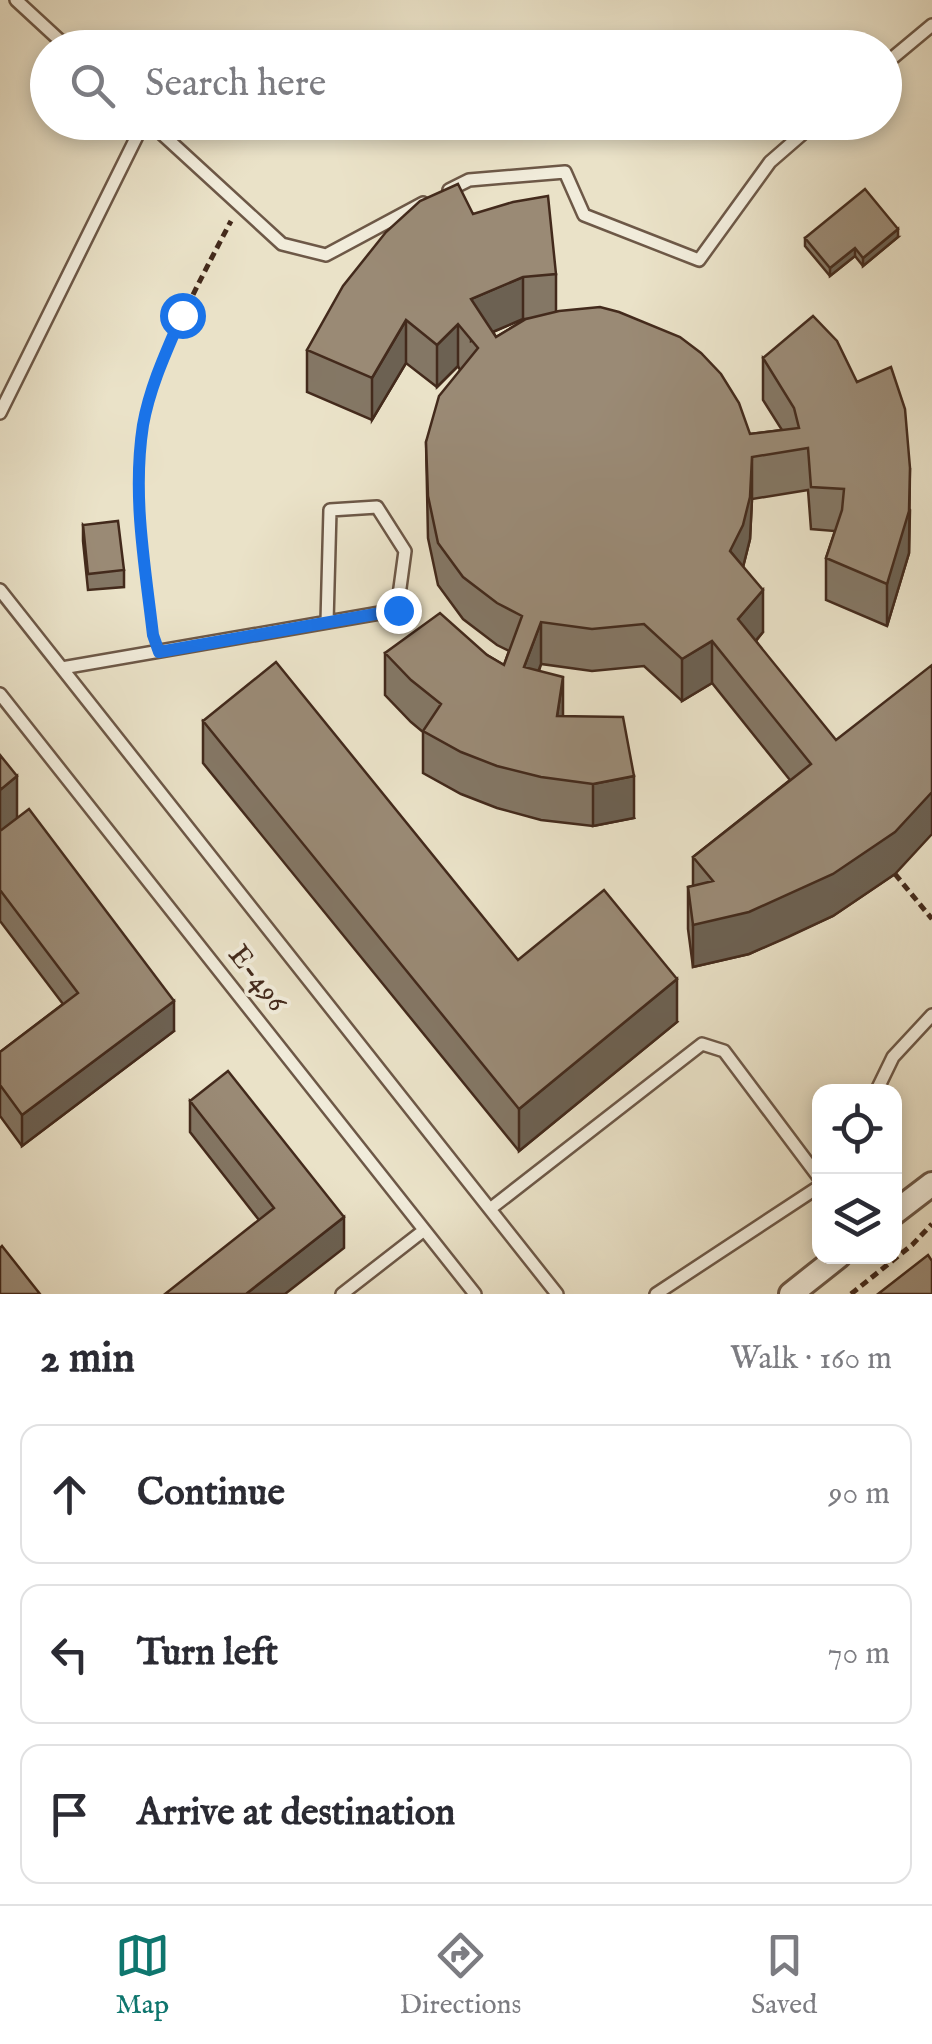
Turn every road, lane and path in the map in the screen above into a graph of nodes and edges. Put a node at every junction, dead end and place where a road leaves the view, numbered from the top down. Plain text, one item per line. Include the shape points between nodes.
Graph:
1 (16, 0) edge
2 (932, 25) edge
3 (48, 30) edge
4 (902, 50) edge
5 (137, 140) edge
6 (166, 140) edge
7 (795, 140) edge
8 (240, 205) junction
9 (0, 413) edge
10 (0, 590) edge
11 (327, 622) junction
12 (159, 652) junction
13 (62, 668) junction
14 (0, 694) edge
15 (895, 874) dead end
16 (932, 920) edge
17 (932, 1015) edge
18 (880, 1084) edge
19 (814, 1174) edge
20 (932, 1184) edge
21 (812, 1187) edge
22 (902, 1207) edge
23 (490, 1210) junction
24 (932, 1224) edge
25 (424, 1231) junction
26 (828, 1264) edge
27 (342, 1294) edge
28 (474, 1294) edge
29 (558, 1294) edge
30 (656, 1294) edge
31 (791, 1294) edge
32 (851, 1294) edge

1 - 3 lane
2 - 4 lane
5 - 9 lane
6 - 8 lane
7 - 8 lane via 770,162 698,260 584,214 564,172 470,180 326,256 282,244
8 - 12 path via 163,358 144,425 138,508
10 - 13 lane
11 - 11 lane via 398,610 404,551 377,507 330,510
11 - 12 lane
12 - 13 lane
13 - 23 lane
14 - 25 lane, E-496
15 - 16 path
17 - 18 lane via 893,1058
19 - 23 lane via 724,1051 702,1044
20 - 22 street
21 - 30 lane
23 - 29 lane
24 - 32 path
25 - 27 lane
25 - 28 lane, E-496
26 - 31 street

